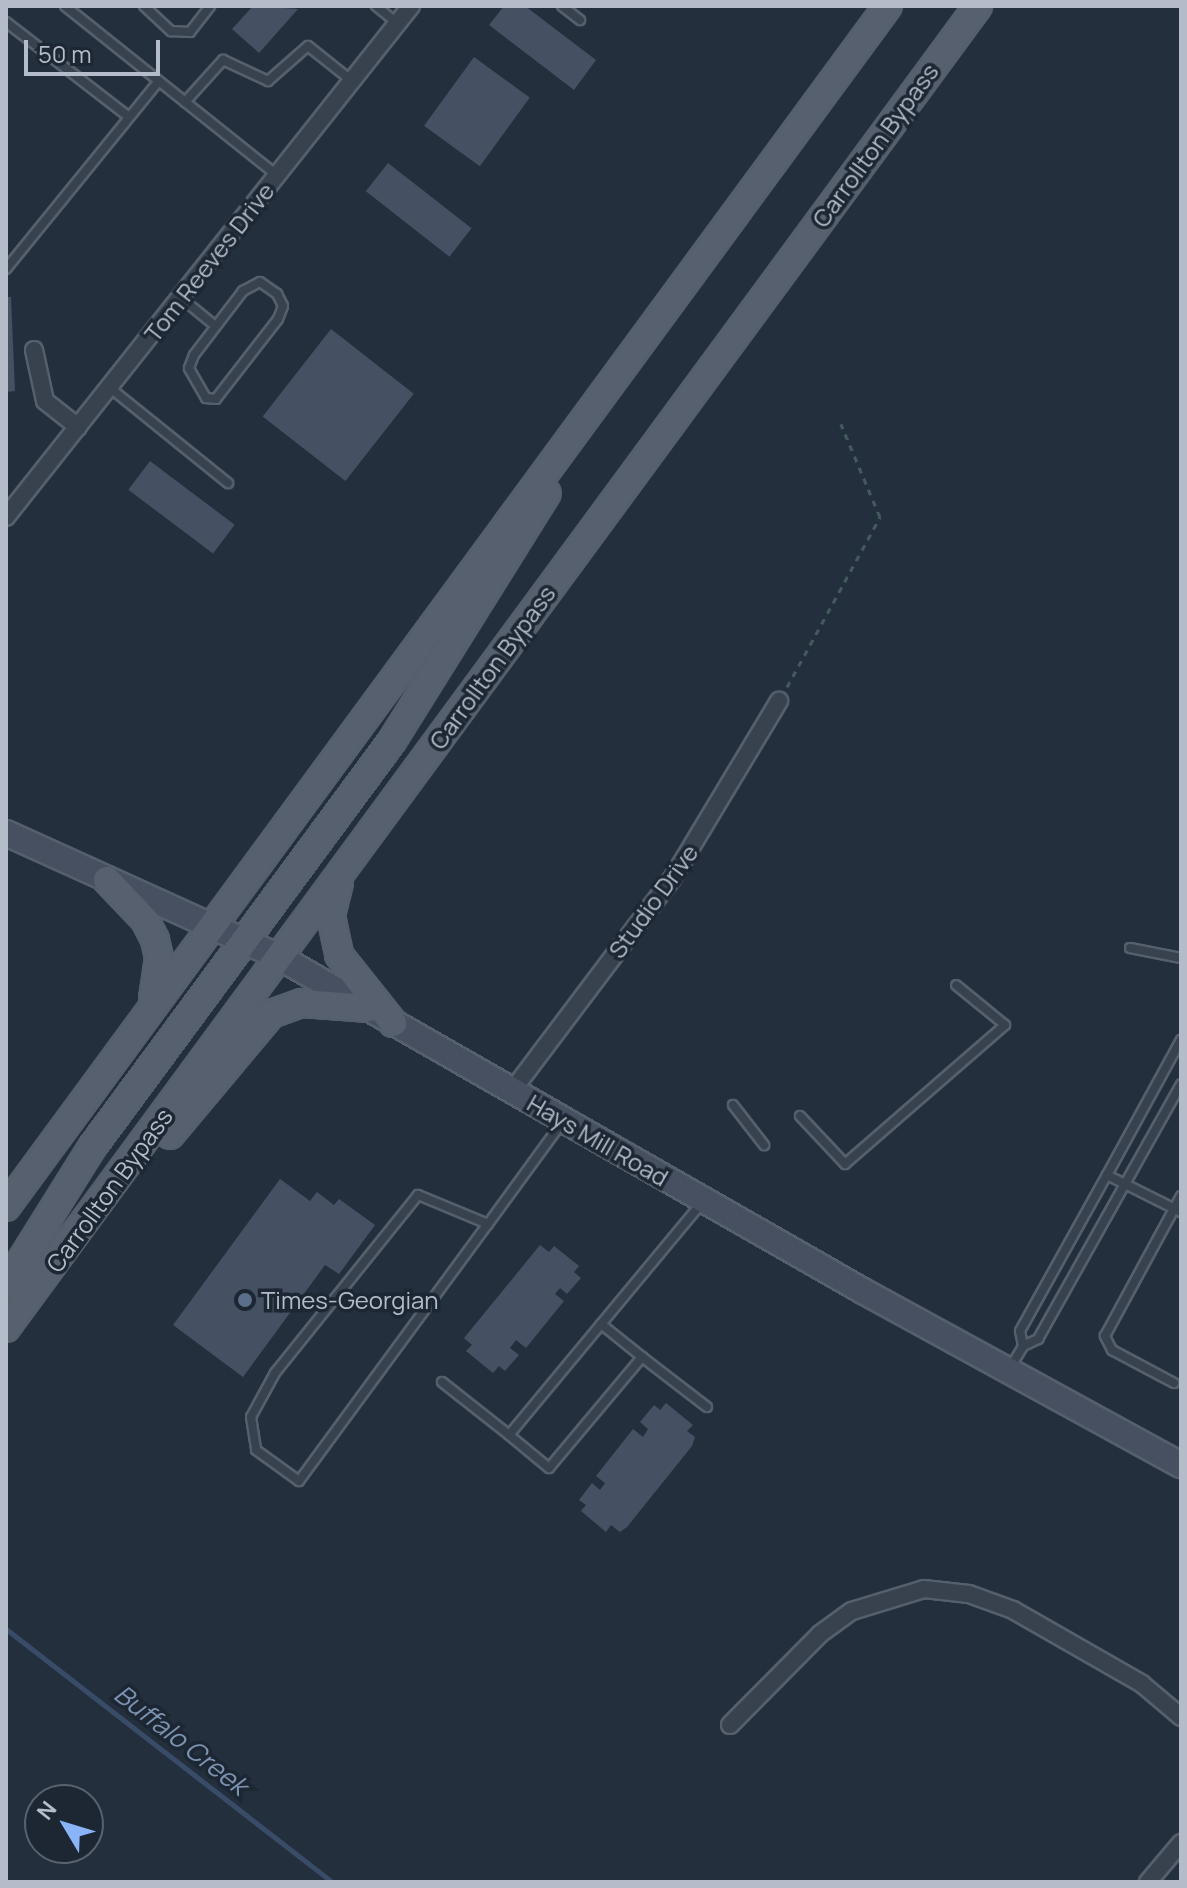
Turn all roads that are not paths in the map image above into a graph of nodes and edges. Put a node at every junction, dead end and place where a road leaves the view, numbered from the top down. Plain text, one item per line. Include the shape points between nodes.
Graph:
1 (65, 6) edge
2 (144, 6) edge
3 (210, 6) edge
4 (376, 6) edge
5 (411, 6) edge
6 (562, 6) edge
7 (888, 6) edge
8 (978, 6) edge
9 (580, 20) dead end
10 (6, 22) edge
11 (397, 23) junction
12 (159, 81) junction
13 (352, 81) junction
14 (185, 102) junction
15 (129, 117) junction
16 (277, 175) junction
17 (6, 269) edge
18 (180, 297) junction
19 (213, 324) junction
20 (34, 350) dead end
21 (109, 387) junction
22 (604, 391) junction
23 (78, 427) junction
24 (228, 483) dead end
25 (6, 517) edge
26 (779, 701) road end
27 (6, 833) edge
28 (342, 871) junction
29 (107, 880) junction
30 (209, 925) junction
31 (246, 942) junction
32 (1130, 948) dead end
33 (279, 957) junction
34 (1181, 958) edge
35 (956, 985) dead end
36 (151, 1007) junction
37 (369, 1008) junction
38 (393, 1023) junction
39 (1181, 1040) edge
40 (1181, 1084) edge
41 (512, 1091) junction
42 (733, 1105) dead end
43 (800, 1116) dead end
44 (564, 1120) junction
45 (764, 1145) dead end
46 (1107, 1175) junction
47 (1125, 1184) junction
48 (1181, 1196) edge
49 (703, 1200) junction
50 (6, 1207) edge
51 (1178, 1210) edge
52 (488, 1224) junction
53 (82, 1227) junction
54 (6, 1285) edge
55 (601, 1324) junction
56 (6, 1328) edge
57 (1023, 1346) junction
58 (642, 1357) junction
59 (1010, 1369) junction
60 (442, 1382) dead end
61 (1174, 1383) dead end
62 (707, 1407) dead end
63 (509, 1435) junction
64 (1181, 1465) edge
65 (1181, 1717) edge
66 (730, 1725) dead end
67 (1181, 1843) edge
68 (1148, 1882) edge

1 - 12 lane
2 - 3 lane via 171,31 190,32
4 - 11 lane
5 - 11 street, Tom Reeves Drive
6 - 9 lane
7 - 22 main road
8 - 28 main road, Carrollton Bypass
10 - 15 lane
11 - 13 street, Tom Reeves Drive
12 - 14 lane
12 - 15 lane
13 - 14 lane via 308,46 268,81 223,60
13 - 16 street, Tom Reeves Drive
14 - 16 lane
15 - 17 lane
16 - 18 street, Tom Reeves Drive
18 - 19 lane
18 - 21 street, Tom Reeves Drive
19 - 19 lane via 189,368 206,398 216,399 283,306 260,282 243,291
20 - 23 street via 45,401
21 - 23 street, Tom Reeves Drive
21 - 24 lane
22 - 30 main road
22 - 31 main road via 522,536 392,741
23 - 25 street, Tom Reeves Drive
26 - 41 street, Studio Drive via 672,879
27 - 29 street, Hays Mill Road
28 - 33 main road, Carrollton Bypass
28 - 38 main road via 331,916 339,955
29 - 30 street, Hays Mill Road
29 - 36 main road via 145,920 155,940 159,958
30 - 31 street, Hays Mill Road
30 - 36 main road
31 - 33 street, Hays Mill Road
31 - 54 main road via 93,1146
32 - 34 lane
33 - 37 street, Hays Mill Road
33 - 53 main road, Carrollton Bypass
35 - 43 lane via 1005,1025 845,1164
36 - 50 main road
37 - 38 street, Hays Mill Road
37 - 53 main road via 302,1003 271,1014 155,1153
38 - 41 street, Hays Mill Road
39 - 46 lane
40 - 47 lane
41 - 44 street, Hays Mill Road
42 - 45 lane
44 - 49 street, Hays Mill Road
44 - 52 lane
46 - 47 lane
46 - 57 lane via 1020,1331
47 - 51 lane
47 - 57 lane via 1038,1339
48 - 51 lane
49 - 55 lane
49 - 59 street, Hays Mill Road
51 - 61 lane via 1105,1336 1112,1350
52 - 52 lane via 299,1481 256,1450 251,1417 275,1373 418,1195
53 - 56 main road, Carrollton Bypass
55 - 58 lane
55 - 63 lane
57 - 59 lane
58 - 62 lane
58 - 63 lane via 549,1468
59 - 64 street, Hays Mill Road
60 - 63 lane
65 - 66 street via 1142,1684 1013,1610 969,1594 924,1589 852,1611 810,1643
67 - 68 street

